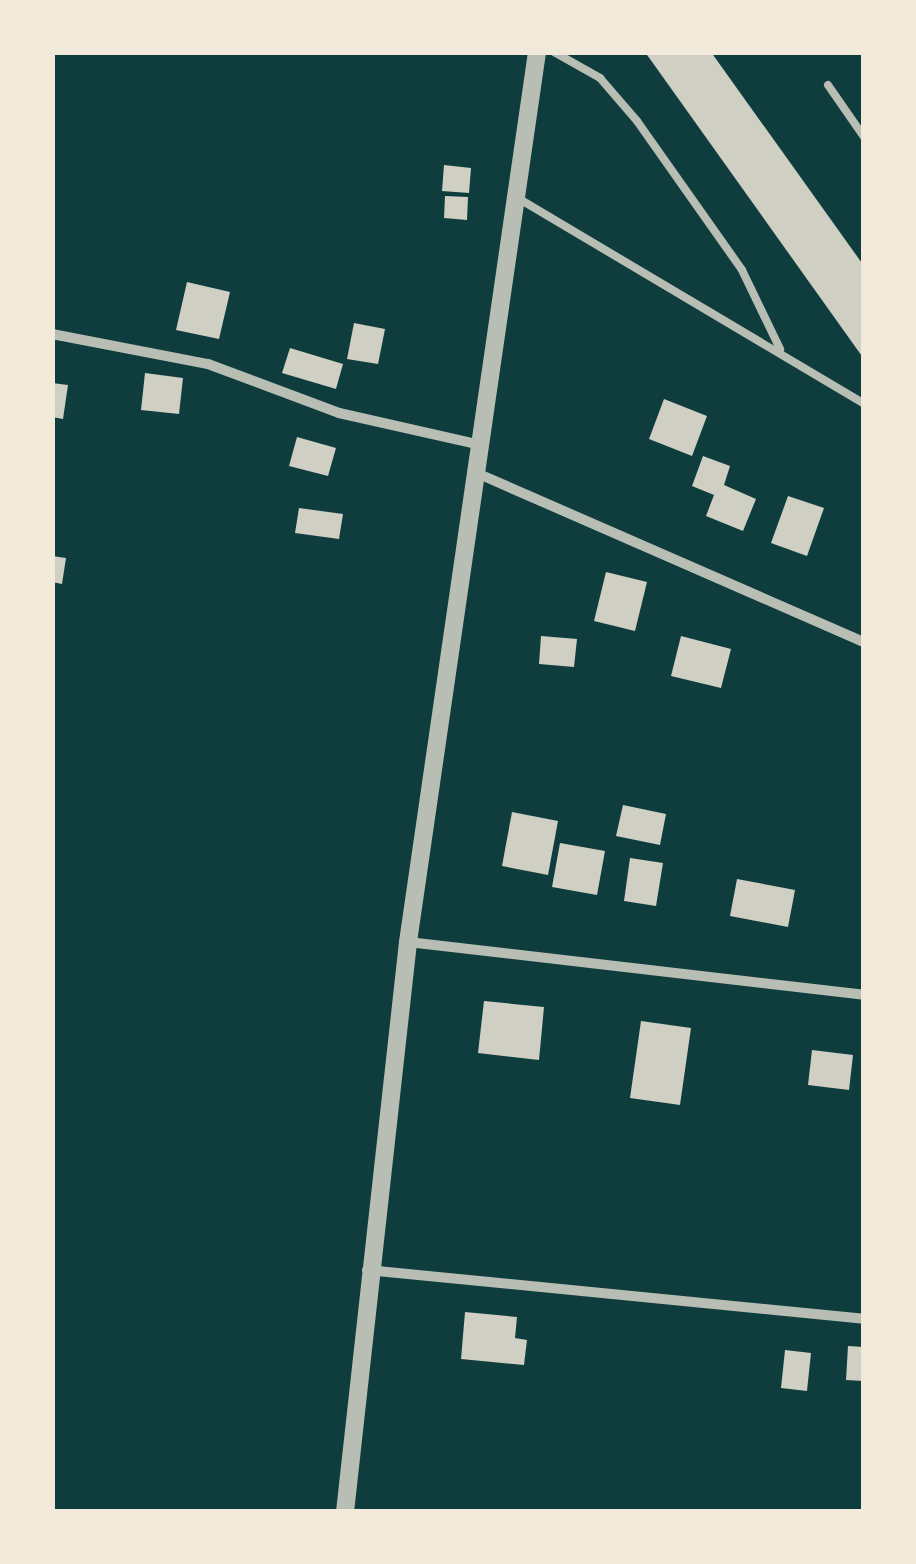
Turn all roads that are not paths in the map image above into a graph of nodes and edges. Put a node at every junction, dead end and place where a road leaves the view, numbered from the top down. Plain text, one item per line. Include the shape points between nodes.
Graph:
1 (537, 52) edge
2 (554, 52) edge
3 (828, 85) dead end
4 (864, 137) edge
5 (516, 197) junction
6 (52, 334) edge
7 (780, 349) junction
8 (864, 404) edge
9 (484, 446) junction
10 (478, 474) junction
11 (864, 642) edge
12 (408, 942) junction
13 (864, 995) edge
14 (367, 1270) junction
15 (864, 1319) edge
16 (345, 1512) edge

1 - 5 street
2 - 7 lane via 600,78 636,121 742,270
3 - 4 lane
5 - 7 lane
5 - 9 street
6 - 9 street via 208,364 339,414
7 - 8 lane
9 - 10 street
10 - 11 street
10 - 12 street
12 - 13 street
12 - 14 street
14 - 15 street
14 - 16 street

